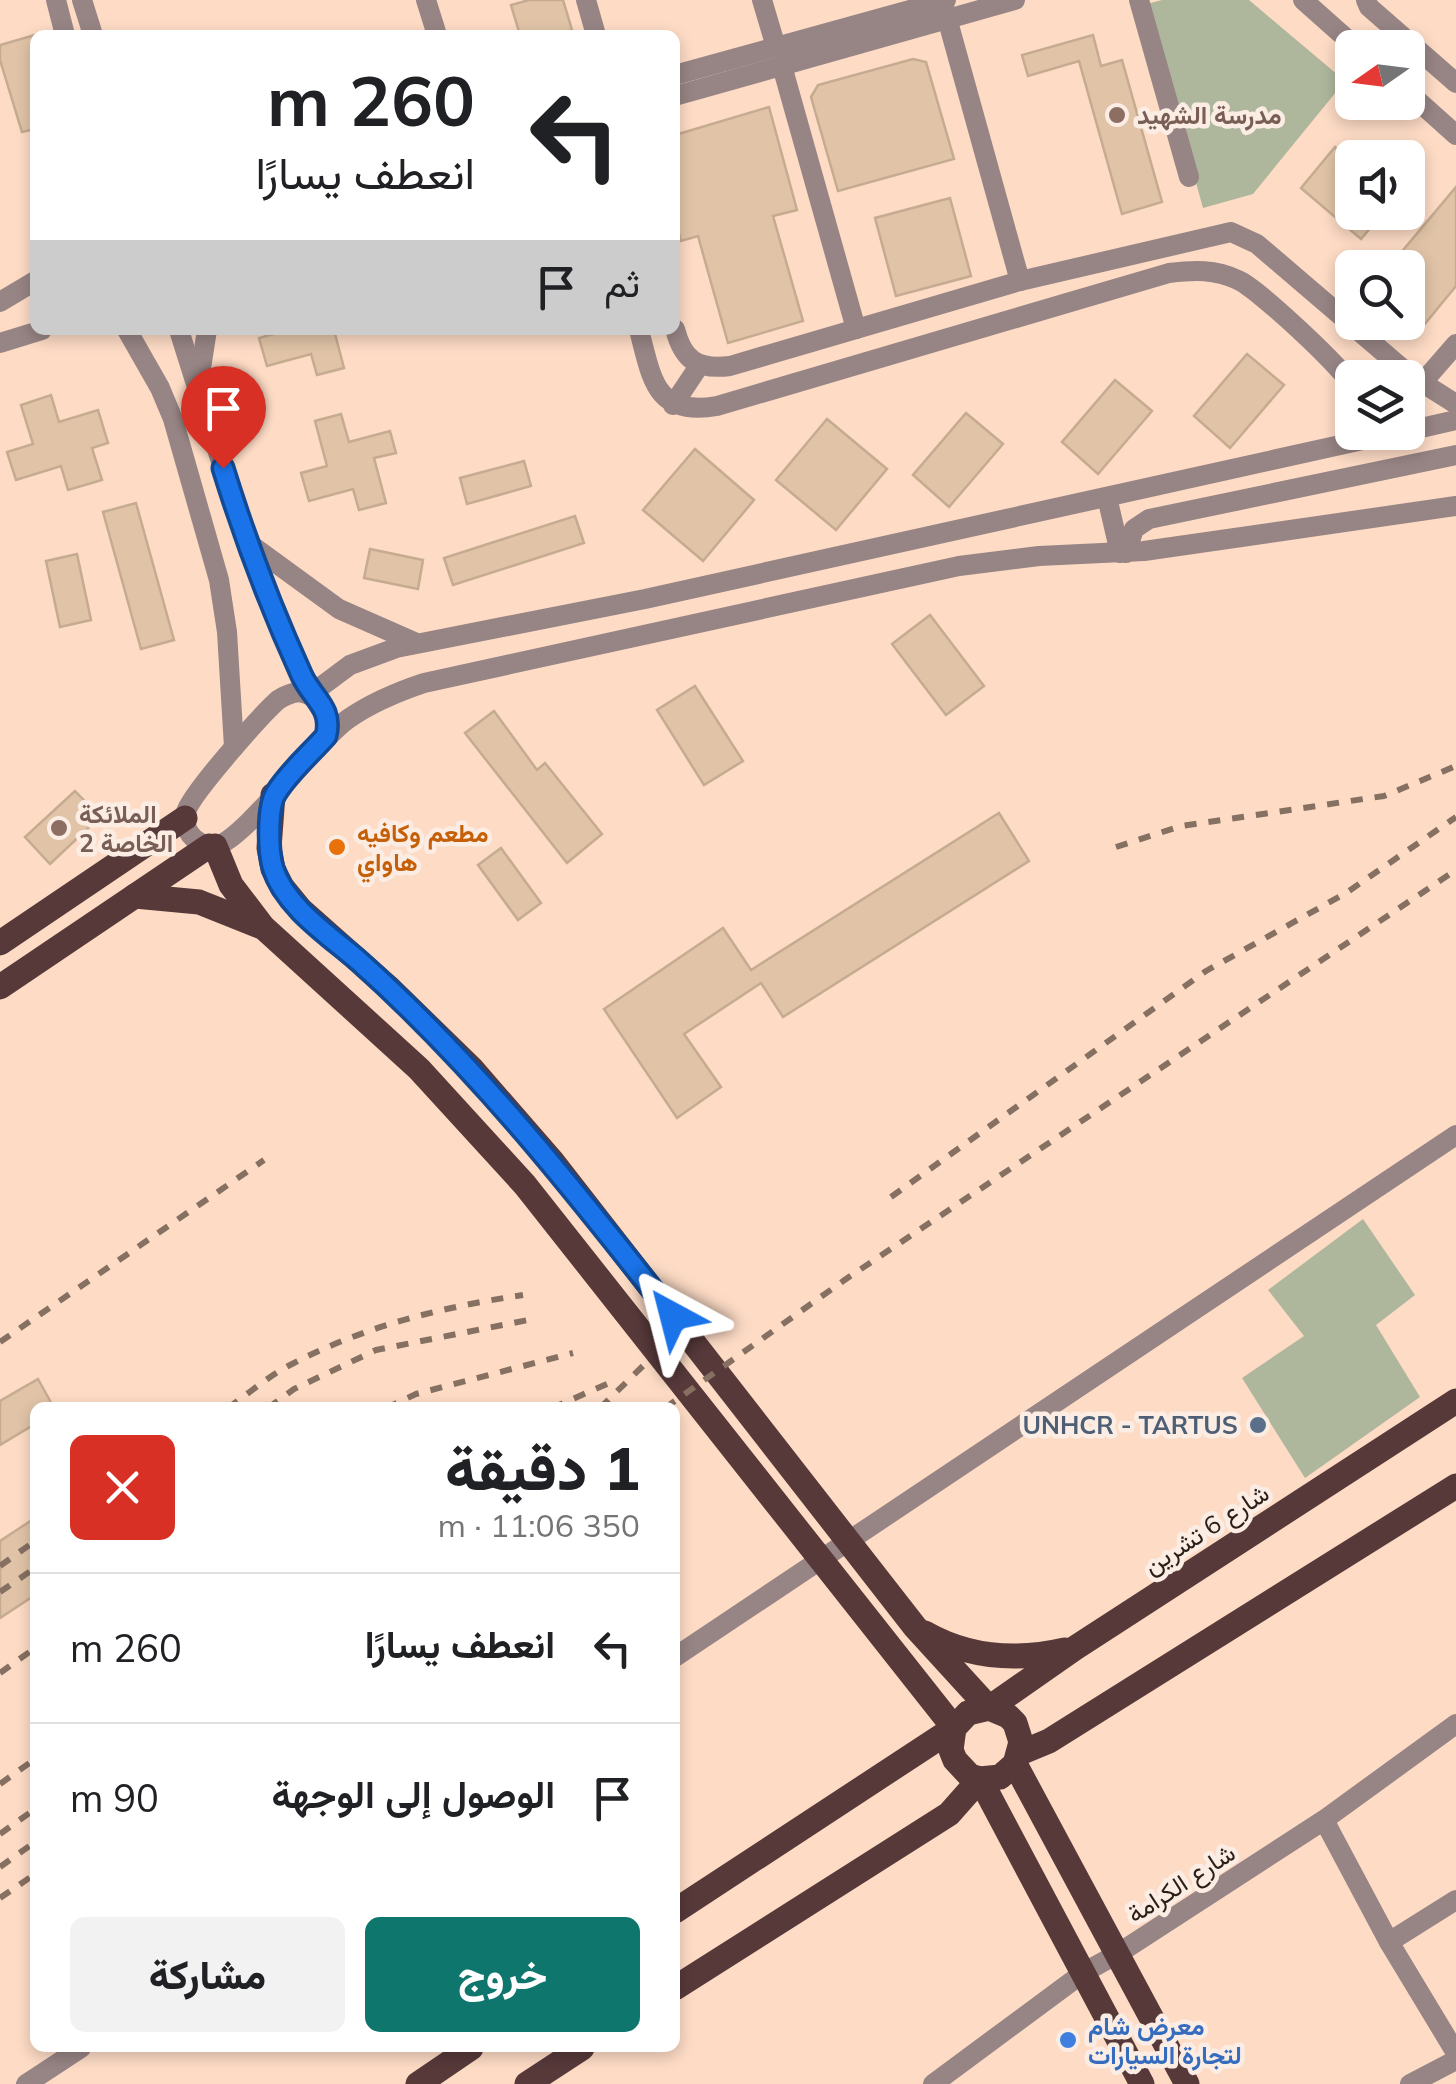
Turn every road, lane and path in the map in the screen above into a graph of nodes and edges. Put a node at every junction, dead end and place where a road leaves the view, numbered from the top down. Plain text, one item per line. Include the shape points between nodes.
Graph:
1 (56, 0) edge
2 (82, 0) edge
3 (426, 0) edge
4 (586, 0) edge
5 (762, 0) edge
6 (1015, 0) edge
7 (1140, 0) edge
8 (1302, 0) edge
9 (1366, 0) edge
10 (944, 5) edge
11 (64, 30) edge
12 (91, 30) edge
13 (435, 30) edge
14 (595, 30) edge
15 (1336, 30) edge
16 (779, 57) junction
17 (680, 74) edge
18 (1453, 74) edge
19 (680, 94) edge
20 (1425, 107) edge
21 (1456, 135) edge
22 (1190, 177) dead end
23 (1020, 281) junction
24 (30, 284) edge
25 (0, 302) edge
26 (856, 329) junction
27 (30, 334) edge
28 (129, 335) edge
29 (181, 335) edge
30 (206, 335) edge
31 (639, 335) edge
32 (678, 335) edge
33 (0, 343) edge
34 (1456, 344) edge
35 (1395, 360) edge
36 (1335, 362) edge
37 (699, 366) junction
38 (1425, 380) edge
39 (1425, 385) edge
40 (199, 393) junction
41 (1456, 404) edge
42 (673, 405) junction
43 (1456, 420) edge
44 (1425, 427) edge
45 (1335, 442) edge
46 (1456, 455) edge
47 (1107, 498) junction
48 (1456, 506) edge
49 (246, 542) junction
50 (1123, 552) junction
51 (420, 644) junction
52 (311, 694) junction
53 (326, 736) junction
54 (234, 747) junction
55 (273, 796) junction
56 (185, 818) junction
57 (212, 846) junction
58 (134, 896) junction
59 (263, 928) junction
60 (0, 943) edge
61 (0, 987) edge
62 (1456, 1135) edge
63 (1456, 1401) edge
64 (1456, 1486) edge
65 (915, 1627) junction
66 (1075, 1648) junction
67 (680, 1653) edge
68 (988, 1708) junction
69 (1456, 1724) edge
70 (954, 1728) junction
71 (1018, 1758) junction
72 (980, 1779) junction
73 (1324, 1820) junction
74 (1456, 1900) edge
75 (680, 1908) edge
76 (1389, 1942) junction
77 (1120, 1953) junction
78 (1083, 1973) junction
79 (680, 1985) edge
80 (75, 2052) edge
81 (464, 2052) edge
82 (576, 2052) edge
83 (1456, 2056) edge
84 (26, 2084) edge
85 (418, 2084) edge
86 (527, 2084) edge
87 (932, 2084) edge
88 (1142, 2084) edge
89 (1187, 2084) edge
90 (1410, 2084) edge

1 - 11 street
2 - 12 street
3 - 13 street
4 - 14 street
5 - 16 street
6 - 10 street
7 - 22 street
8 - 15 street
9 - 18 street
10 - 16 street
10 - 23 street
16 - 17 street
16 - 19 street
16 - 26 street
20 - 21 street
23 - 26 street
23 - 35 street via 1231,232 1256,244
24 - 25 street
26 - 37 street via 730,366
27 - 33 street
28 - 54 street via 174,419 219,580
29 - 40 street
30 - 40 street
31 - 42 street via 649,370
32 - 37 street via 686,358
34 - 38 street
36 - 42 street via 1242,281 1196,269 716,406
37 - 42 street
39 - 41 street
40 - 49 street
43 - 44 street
45 - 47 street
46 - 50 street via 1149,519 1134,529
47 - 50 street
47 - 51 street
48 - 50 street
49 - 51 street via 339,609
49 - 52 street
50 - 53 street via 959,566 424,684 372,704
51 - 52 street via 372,654
52 - 53 street via 328,712
52 - 54 street via 278,700
53 - 55 street
54 - 56 street
55 - 57 street
55 - 65 main road via 269,848 282,888 472,1070 552,1162
56 - 57 street via 196,842
56 - 60 main road
57 - 58 main road
57 - 59 main road
58 - 59 main road via 199,902
58 - 61 main road
59 - 70 main road via 419,1069 526,1185
62 - 67 street
63 - 66 main road, شارع 6 تشرين
64 - 71 main road
65 - 66 main road via 951,1646 990,1655
65 - 68 main road
66 - 68 main road, شارع 6 تشرين
68 - 70 main road via 968,1713
68 - 71 main road via 1015,1723
69 - 73 street, شارع الكرامة
70 - 72 main road via 954,1760
70 - 75 main road
71 - 72 main road via 1000,1776
71 - 77 main road
72 - 78 main road
72 - 79 main road via 949,1814
73 - 76 street
73 - 77 street, شارع الكرامة
74 - 76 street
76 - 83 street
77 - 78 street, شارع الكرامة
77 - 89 main road
78 - 87 street, شارع الكرامة
78 - 88 main road
80 - 84 street
81 - 85 main road
82 - 86 main road
83 - 90 street

